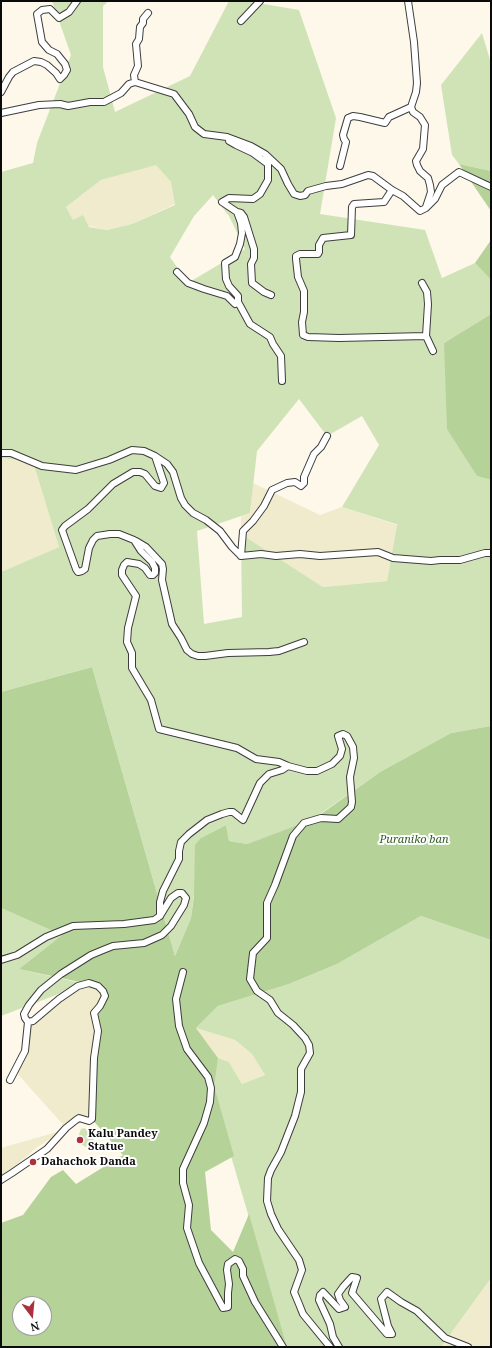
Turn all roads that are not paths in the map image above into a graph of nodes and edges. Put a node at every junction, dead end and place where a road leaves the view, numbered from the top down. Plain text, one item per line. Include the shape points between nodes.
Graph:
1 (77, 1) edge
2 (260, 1) edge
3 (408, 1) edge
4 (148, 13) dead end
5 (241, 21) dead end
6 (135, 82) junction
7 (1, 92) edge
8 (411, 107) junction
9 (1, 113) edge
10 (229, 138) junction
11 (340, 166) dead end
12 (491, 187) edge
13 (392, 190) junction
14 (426, 208) junction
15 (237, 212) junction
16 (177, 272) dead end
17 (422, 283) dead end
18 (271, 296) dead end
19 (238, 302) junction
20 (426, 336) junction
21 (433, 351) dead end
22 (282, 381) dead end
23 (327, 436) dead end
24 (1, 453) edge
25 (154, 456) junction
26 (134, 540) junction
27 (491, 553) edge
28 (240, 556) junction
29 (304, 642) dead end
30 (288, 766) junction
31 (160, 916) junction
32 (1, 960) edge
33 (183, 972) dead end
34 (28, 1022) junction
35 (10, 1080) dead end
36 (1, 1180) edge
37 (284, 1347) edge
38 (330, 1347) edge
39 (340, 1347) edge
40 (468, 1347) edge

1 - 7 street via 59,18 50,9 37,14 42,42 65,64 67,70 64,75 60,79 47,65 34,61 13,72
2 - 5 street
3 - 8 street via 417,83
4 - 6 street via 140,27 136,44 138,66 134,75
6 - 9 street via 104,102 68,106 46,104
6 - 10 street via 174,94 195,127 204,134
8 - 11 street via 389,117 385,123 353,116 348,118 343,135 346,142
8 - 14 street via 425,125 423,149 416,160 430,185 431,192
10 - 13 street via 265,154 281,169 294,194 300,196 308,191 368,175
10 - 15 street via 229,141 268,164 268,180 260,194 253,199 229,198 222,202
12 - 14 street via 459,172 442,185
13 - 14 street via 420,211
13 - 20 street via 384,202 354,204 351,235 323,238 318,254 296,256 298,277 304,291 303,335 338,338
15 - 18 street via 244,217 254,250 251,264 252,283
15 - 19 street via 242,232 240,244 235,257 225,263 226,279 238,296
16 - 19 street via 188,283 226,296 235,304
17 - 20 street via 427,292 428,304
19 - 22 street via 250,324 270,337 281,356
20 - 21 street
23 - 28 street via 314,454 301,486 295,482 287,483 272,490 264,506 243,531
24 - 25 street via 11,453 42,466 76,470 132,450 144,451
25 - 26 street via 164,483 161,488 155,486 145,474 133,472 113,484 62,530 78,572 85,569 89,548 96,536 119,534
25 - 28 street via 167,464 173,472 185,505 220,532
26 - 29 street via 146,547 162,564 162,580 172,624 192,654 205,656 279,651
26 - 30 street via 152,562 155,573 150,575 139,564 127,562 122,570 122,575 136,596 128,628 128,642 132,654 132,668 151,700 158,729 237,748 256,759
27 - 28 street via 460,560 431,561 393,558 378,552 320,556
30 - 31 street via 269,774 260,783 244,820 233,812 222,814 207,820 181,842 179,859 160,902
30 - 38 street via 317,771 332,764 340,756 342,749 338,736 343,734 353,747 350,807 338,819 321,818 304,823 293,836 267,903 267,938 252,953 250,980 257,991 270,1000 278,1013 309,1045 310,1053 301,1069 295,1116 268,1178 267,1201 278,1229 299,1260 302,1270 294,1292 299,1304
31 - 32 street via 154,920 124,924 72,926 46,937 17,955
31 - 34 street via 171,898 178,893 185,895 184,905 168,931 144,943 112,946 91,955 61,974 41,990 29,1005 24,1014
33 - 37 street via 176,999 179,1026 187,1049 208,1077 211,1088 204,1123 183,1169 183,1182 189,1205 187,1228 199,1263 224,1308 228,1307 229,1284 226,1270 228,1264 235,1259 239,1261 255,1302
34 - 35 street via 25,1051
34 - 36 street via 78,986 89,983 98,986 105,996 94,1013 98,1031 94,1058 92,1118 89,1121 79,1118 76,1120 47,1148
39 - 40 street via 333,1337 319,1300 323,1292 339,1309 345,1307 338,1294 352,1277 357,1278 352,1293 387,1334 392,1334 381,1298 387,1292 417,1311 445,1338

